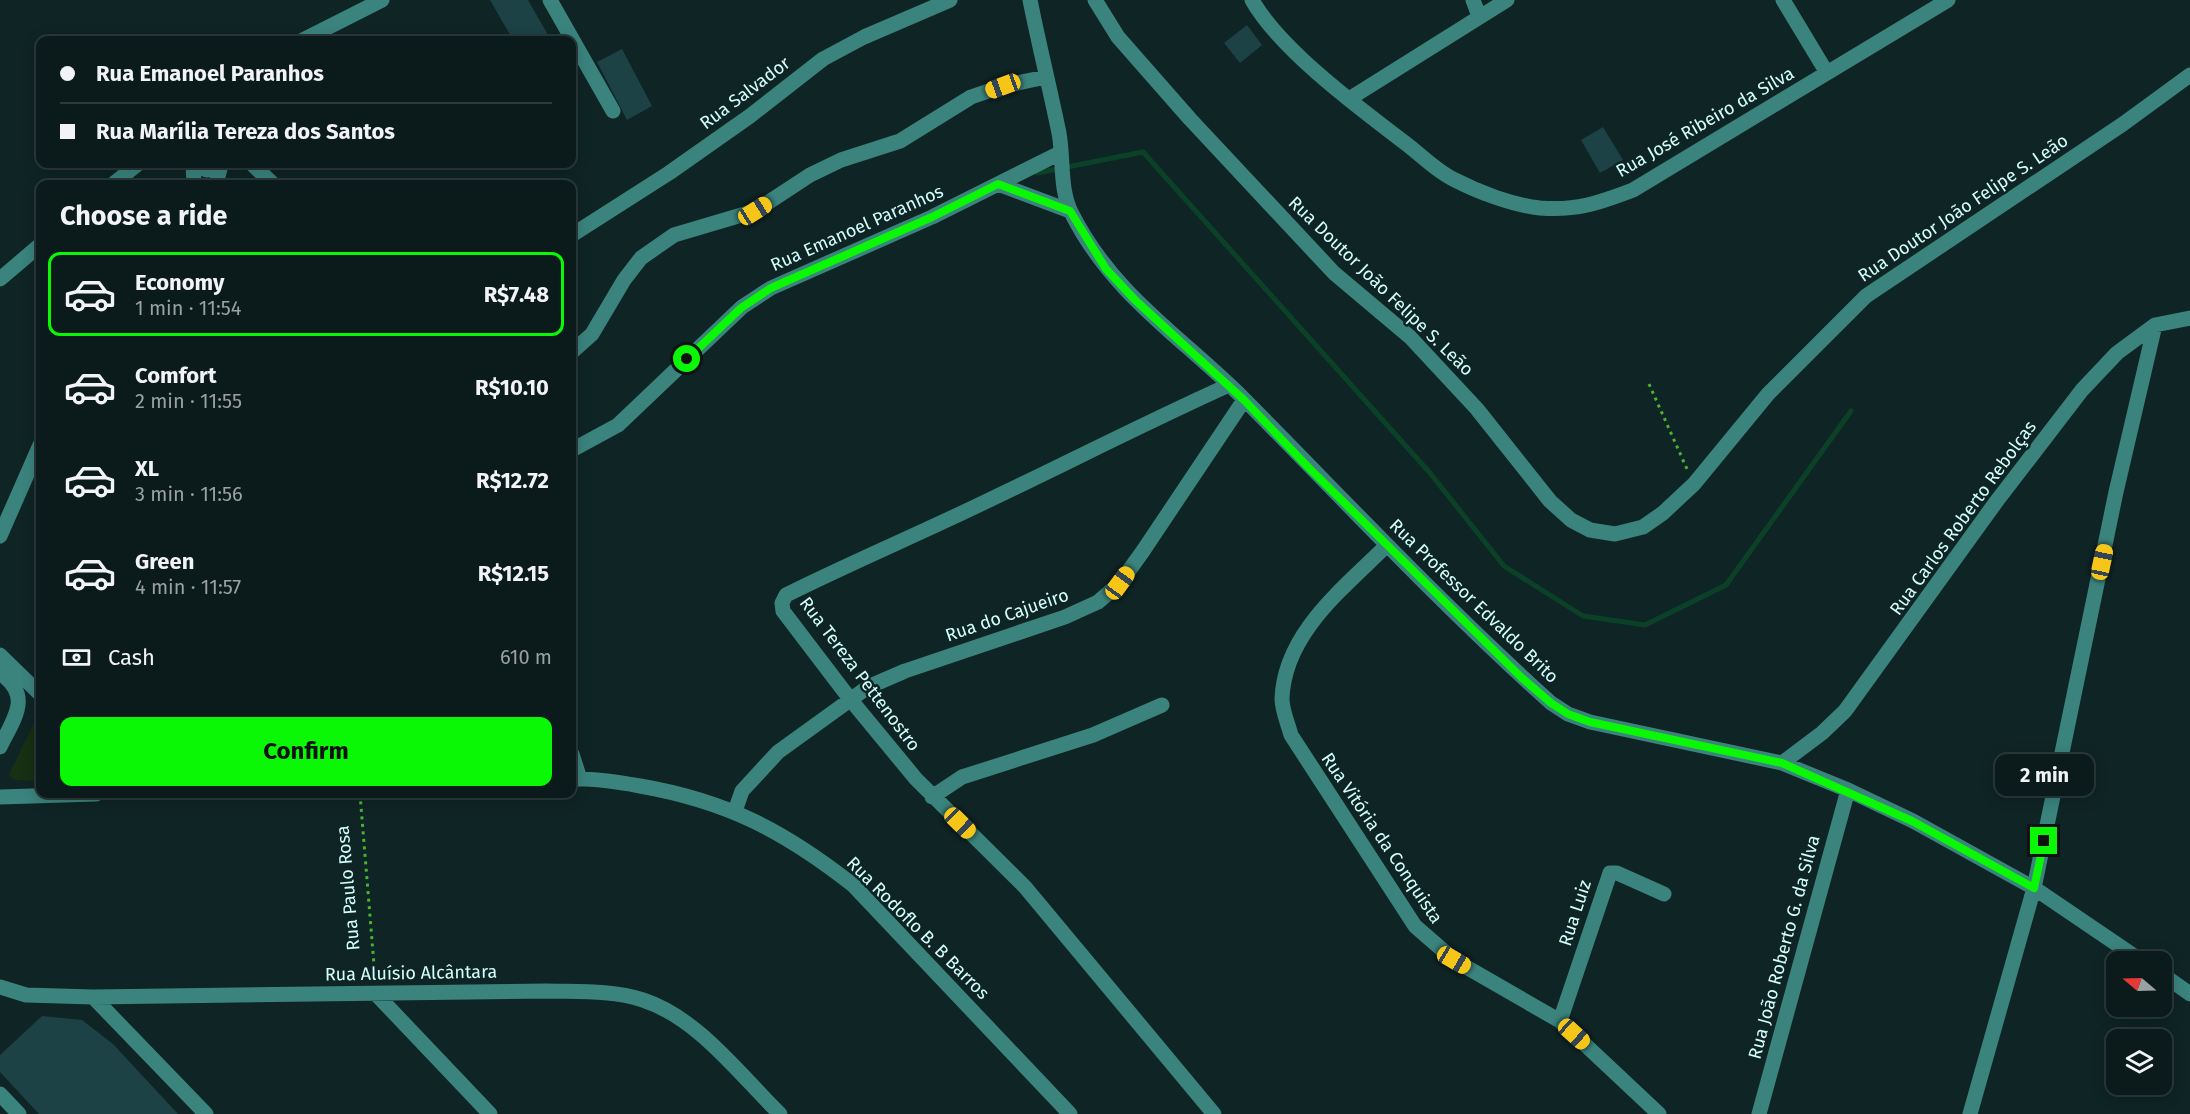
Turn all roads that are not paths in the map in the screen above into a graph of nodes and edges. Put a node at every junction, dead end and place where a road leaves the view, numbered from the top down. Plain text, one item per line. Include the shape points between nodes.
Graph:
1 (382, 0) edge
2 (550, 0) edge
3 (950, 0) edge
4 (1030, 0) edge
5 (1095, 0) edge
6 (1252, 0) edge
7 (1473, 0) edge
8 (1507, 0) edge
9 (1783, 0) edge
10 (1948, 0) edge
11 (1479, 16) junction
12 (311, 36) edge
13 (570, 36) edge
14 (576, 46) edge
15 (1827, 73) junction
16 (2190, 75) edge
17 (1046, 76) junction
18 (1349, 99) junction
19 (613, 111) dead end
20 (1060, 153) junction
21 (133, 168) edge
22 (256, 168) edge
23 (118, 180) edge
24 (269, 180) edge
25 (998, 184) junction
26 (1070, 211) junction
27 (576, 232) edge
28 (36, 248) edge
29 (0, 279) edge
30 (2190, 318) edge
31 (2155, 325) junction
32 (576, 348) edge
33 (1229, 385) junction
34 (1244, 400) junction
35 (576, 448) edge
36 (36, 454) edge
37 (0, 536) edge
38 (1387, 545) junction
39 (0, 654) edge
40 (0, 673) edge
41 (36, 690) edge
42 (850, 699) junction
43 (1162, 705) dead end
44 (0, 747) edge
45 (1782, 763) junction
46 (576, 779) edge
47 (1848, 790) junction
48 (36, 796) edge
49 (0, 797) edge
50 (932, 797) junction
51 (735, 811) junction
52 (2034, 888) junction
53 (1664, 894) dead end
54 (2127, 951) edge
55 (2172, 981) edge
56 (0, 987) edge
57 (376, 994) junction
58 (2190, 994) edge
59 (93, 997) junction
60 (1560, 1021) junction
61 (0, 1094) edge
62 (19, 1114) edge
63 (206, 1114) edge
64 (490, 1114) edge
65 (780, 1114) edge
66 (1070, 1114) edge
67 (1214, 1114) edge
68 (1659, 1114) edge
69 (1759, 1114) edge
70 (1970, 1114) edge

1 - 12 street
2 - 13 street
3 - 27 street, Rua Salvador via 823,59 705,147
4 - 17 street, Rua Professor Edvaldo Brito
5 - 16 street, Rua Doutor João Felipe S. Leão via 1118,37 1190,119 1334,273 1410,337 1477,409 1550,501 1571,520 1590,530 1615,534 1643,527 1694,484 1768,394 1866,296
6 - 18 street, Rua José Ribeiro da Silva via 1287,44
7 - 11 street
8 - 11 street
9 - 15 street
10 - 15 street, Rua José Ribeiro da Silva
11 - 18 street
14 - 19 street
15 - 18 street, Rua José Ribeiro da Silva via 1632,190 1591,206 1562,209 1537,208 1451,178
17 - 20 street, Rua Professor Edvaldo Brito via 1060,136
17 - 32 street via 971,98 900,141 841,160 810,175 755,211 674,235 641,258 592,334
20 - 25 street, Rua Emanoel Paranhos
20 - 26 street, Rua Professor Edvaldo Brito
21 - 23 street
22 - 24 street
25 - 26 street
25 - 35 street, Rua Emanoel Paranhos via 771,288 735,314 618,425
26 - 33 street, Rua Professor Edvaldo Brito via 1106,269
28 - 29 street
30 - 31 street, Rua Carlos Roberto Rebolças
31 - 45 street, Rua Carlos Roberto Rebolças via 2117,353 2082,390 1845,711
31 - 52 street via 2116,492
33 - 34 street, Rua Professor Edvaldo Brito
33 - 42 street, Rua Tereza Pettenostro via 786,595 783,611
34 - 38 street, Rua Professor Edvaldo Brito
34 - 42 street, Rua do Cajueiro via 1120,583 1098,602 1065,617 905,671
36 - 37 street
38 - 45 street, Rua Professor Edvaldo Brito via 1522,678 1568,714
38 - 60 street, Rua Vitória da Conquista via 1298,640 1287,669 1282,701 1291,735 1415,926 1454,960
39 - 41 street
40 - 44 street via 19,691 18,708
42 - 50 street, Rua Tereza Pettenostro
42 - 51 street, Rua do Cajueiro via 764,765 742,791
43 - 50 street via 1093,735 970,774
45 - 47 street, Rua Professor Edvaldo Brito
46 - 51 street, Rua Rodoflo B. B Barros via 675,792
47 - 52 street, Rua Professor Edvaldo Brito
47 - 69 street, Rua João Roberto G. da Silva
48 - 49 street
50 - 67 street, Rua Tereza Pettenostro via 1025,887
51 - 66 street, Rua Rodoflo B. B Barros via 817,856 853,885
52 - 54 street, Rua Professor Edvaldo Brito
52 - 70 street
53 - 60 street, Rua Luiz via 1610,873
55 - 58 street
56 - 59 street, Rua Aluísio Alcântara via 26,995
57 - 59 street, Rua Aluísio Alcântara
57 - 64 street
57 - 65 street, Rua Aluísio Alcântara via 547,991 612,994 643,1000 694,1029
59 - 63 street
60 - 68 street, Rua Vitória da Conquista
61 - 62 street

